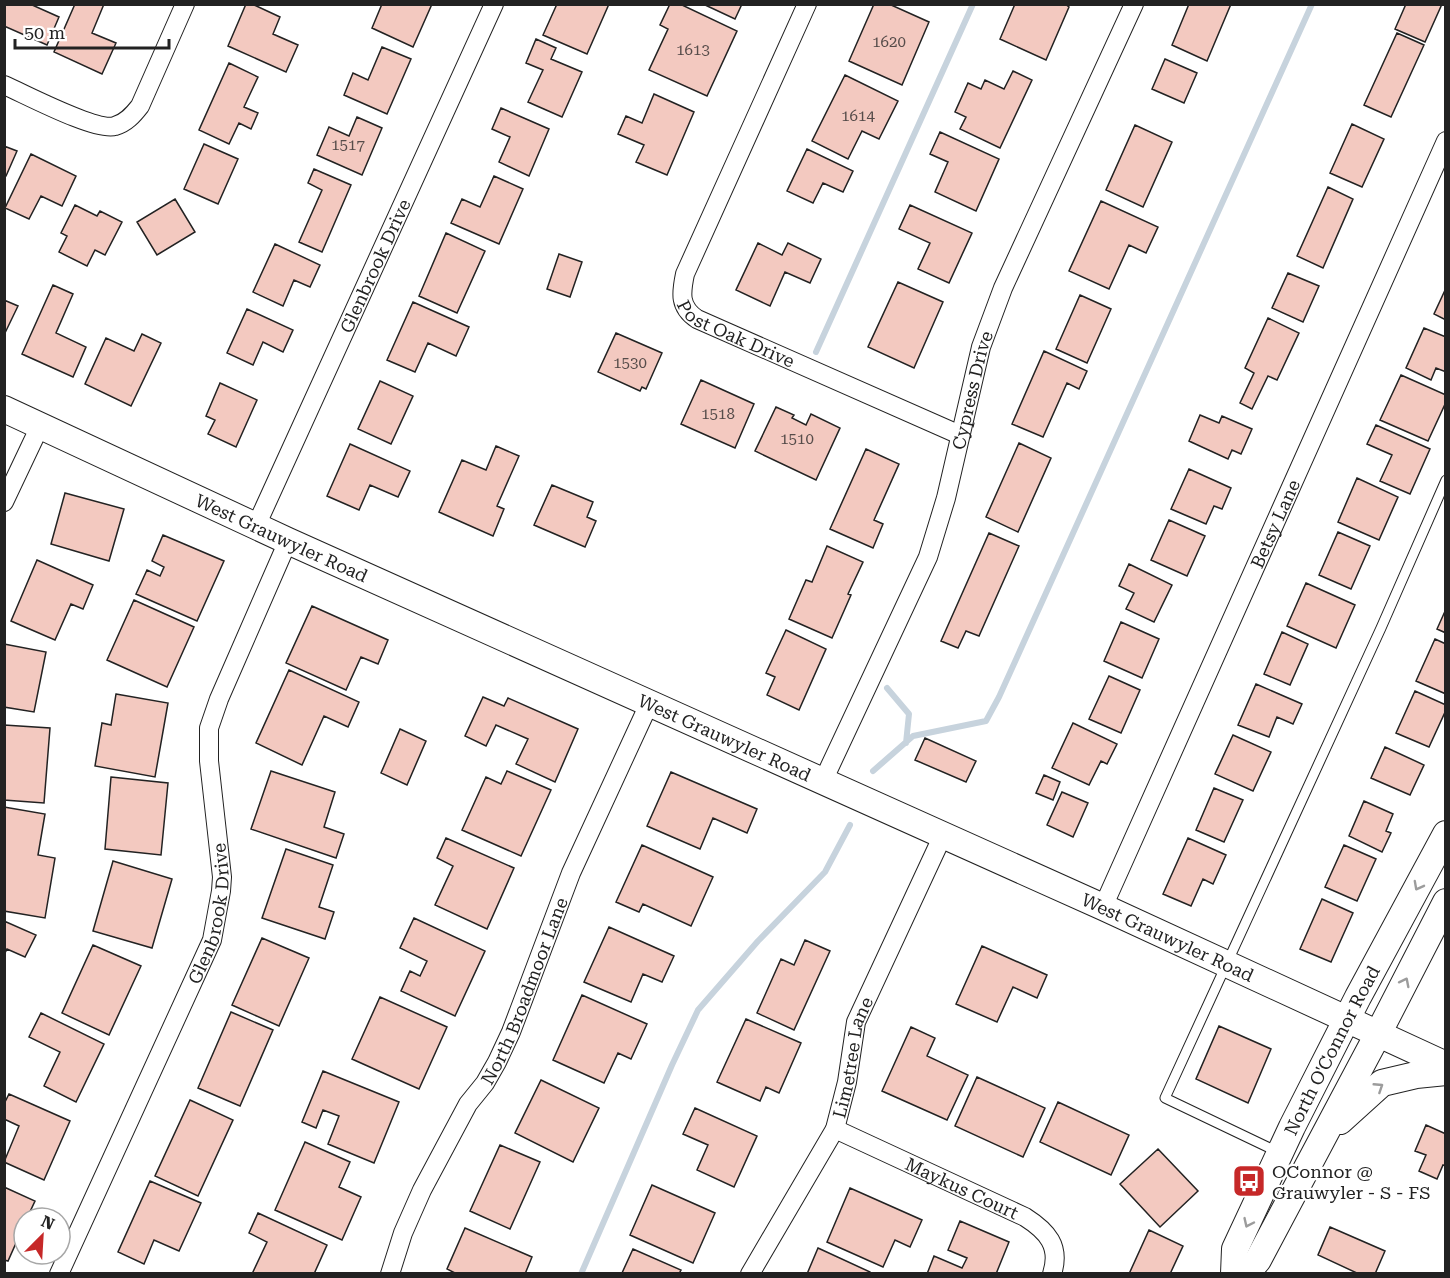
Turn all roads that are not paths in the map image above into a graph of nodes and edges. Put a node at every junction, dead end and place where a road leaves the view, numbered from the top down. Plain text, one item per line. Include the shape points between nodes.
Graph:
1 (184, 4) edge
2 (494, 4) edge
3 (807, 4) edge
4 (1134, 4) edge
5 (4, 85) edge
6 (1446, 141) edge
7 (4, 409) edge
8 (40, 426) junction
9 (960, 435) junction
10 (1446, 480) edge
11 (4, 502) edge
12 (256, 526) junction
13 (288, 541) junction
14 (649, 704) junction
15 (823, 782) junction
16 (1446, 834) edge
17 (943, 835) junction
18 (1446, 902) edge
19 (1103, 907) junction
20 (1228, 964) junction
21 (1347, 1019) junction
22 (1378, 1034) junction
23 (1446, 1065) edge
24 (1446, 1072) edge
25 (835, 1129) junction
26 (1321, 1141) junction
27 (1280, 1153) junction
28 (59, 1274) edge
29 (390, 1274) edge
30 (750, 1274) edge
31 (1052, 1274) edge
32 (1234, 1274) edge
33 (1246, 1274) edge

1 - 5 street via 140,106 130,119 112,127 88,123
2 - 12 street, Glenbrook Drive
3 - 9 street, Post Oak Drive via 686,274 681,298 697,319
4 - 9 street, Cypress Drive via 1004,288 981,347
6 - 19 street, Betsy Lane
7 - 8 main road, West Grauwyler Road
8 - 11 street
8 - 12 main road, West Grauwyler Road
9 - 15 street, Cypress Drive via 928,557
10 - 20 lane
12 - 13 main road, West Grauwyler Road
13 - 14 main road, West Grauwyler Road
13 - 28 street, Glenbrook Drive via 209,728 208,761 222,877 212,939
14 - 15 main road, West Grauwyler Road
14 - 29 street, North Broadmoor Lane via 571,873 511,1032 422,1190
15 - 17 main road, West Grauwyler Road
16 -> 21 main road, North O'Connor Road
17 - 19 main road, West Grauwyler Road
17 - 25 street, Limetree Lane via 856,1022
22 -> 18 main road, North O'Connor Road
19 - 20 main road, West Grauwyler Road
20 - 21 main road, West Grauwyler Road
20 - 27 lane via 1165,1098
21 - 22 main road, West Grauwyler Road
21 - 27 main road, North O'Connor Road
22 - 23 main road, West Grauwyler Road
22 - 26 main road, North O'Connor Road
26 -> 24 main road via 1382,1083
25 - 30 street, Limetree Lane
25 - 31 street, Maykus Court via 1042,1228 1056,1261
26 - 33 main road, North O'Connor Road via 1258,1260
27 -> 32 main road, North O'Connor Road via 1235,1249

